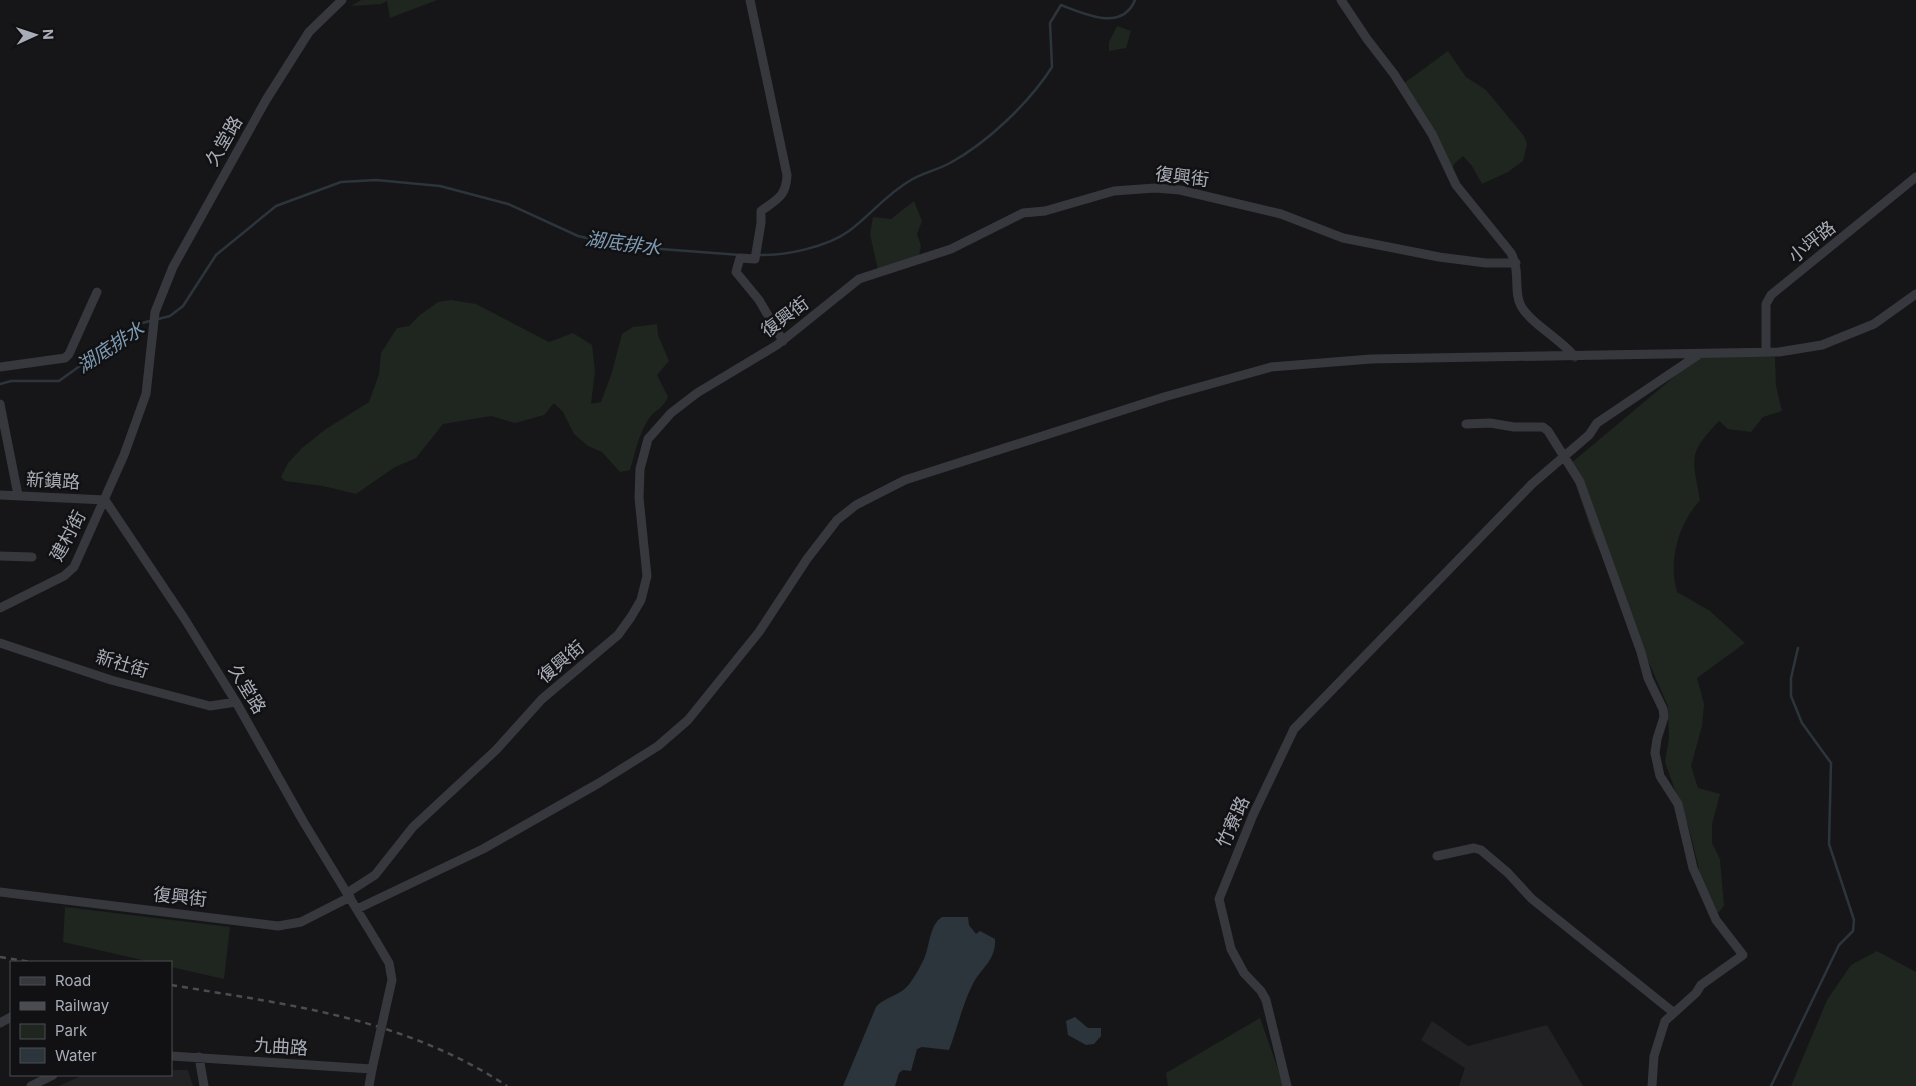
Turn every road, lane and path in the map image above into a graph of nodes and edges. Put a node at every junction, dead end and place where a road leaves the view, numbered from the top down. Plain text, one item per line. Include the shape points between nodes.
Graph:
1 (342, 0) edge
2 (750, 0) edge
3 (1341, 0) edge
4 (1916, 177) edge
5 (1516, 263) junction
6 (97, 292) dead end
7 (1916, 294) edge
8 (782, 341) junction
9 (1766, 351) junction
10 (1698, 355) junction
11 (1575, 357) junction
12 (0, 368) edge
13 (0, 404) edge
14 (1466, 424) dead end
15 (1564, 456) junction
16 (0, 494) edge
17 (18, 495) junction
18 (105, 500) junction
19 (0, 556) edge
20 (32, 557) dead end
21 (0, 608) edge
22 (0, 643) edge
23 (236, 702) junction
24 (1437, 856) dead end
25 (0, 892) edge
26 (348, 895) junction
27 (357, 909) junction
28 (1673, 1012) junction
29 (172, 1056) edge
30 (199, 1057) junction
31 (372, 1069) junction
32 (51, 1076) edge
33 (31, 1086) edge
34 (204, 1086) edge
35 (369, 1086) edge
36 (1287, 1086) edge
37 (1652, 1086) edge

1 - 18 street, 久堂路 via 308,32 266,100 173,267 155,312 146,394
2 - 8 street via 787,175 786,188 781,196 761,211 755,259 740,258 736,272 759,300
3 - 5 street via 1432,134 1456,185 1500,236
4 - 9 street, 小坪路 via 1771,295 1766,304
5 - 8 street, 復興街 via 1439,257 1343,238 1281,214 1180,190 1114,191 1045,211 1023,213 951,249 859,279
5 - 11 street via 1521,305
6 - 12 street via 66,358
7 - 9 street via 1874,324 1822,345
8 - 26 street, 復興街 via 696,393 648,439 640,469 639,498 647,576 641,600 618,635 542,699 496,750 413,827 375,875
9 - 10 street
10 - 11 street
10 - 15 street, 竹寮路 via 1597,422 1589,435
11 - 27 street via 1371,359 1271,367 1164,397 905,480 856,505 837,520 807,558 759,632 688,720 658,746 483,849
13 - 17 street
14 - 15 street via 1543,427
15 - 28 street via 1580,482 1648,678 1663,709 1655,753 1660,776 1678,804 1693,868 1716,920 1743,955 1701,985
15 - 36 street, 竹寮路 via 1532,484 1294,729 1221,890 1219,900 1231,949 1244,973 1266,1000
16 - 17 street, 新鎮路
17 - 18 street, 新鎮路
18 - 21 street, 建村街 via 74,567 64,576
18 - 23 street, 久堂路
19 - 20 street
22 - 23 street, 新社街 via 111,680 210,706
23 - 26 street, 久堂路 via 302,821
24 - 28 street via 1474,848 1481,850 1532,899
25 - 26 street, 復興街 via 278,926 301,922
26 - 27 street, 久堂路
27 - 31 street, 久堂路, bridge via 389,963 392,980
28 - 37 street via 1665,1021 1654,1056
29 - 30 street, 九曲路
30 - 31 street, 九曲路
30 - 34 street
31 - 35 street
32 - 33 street

